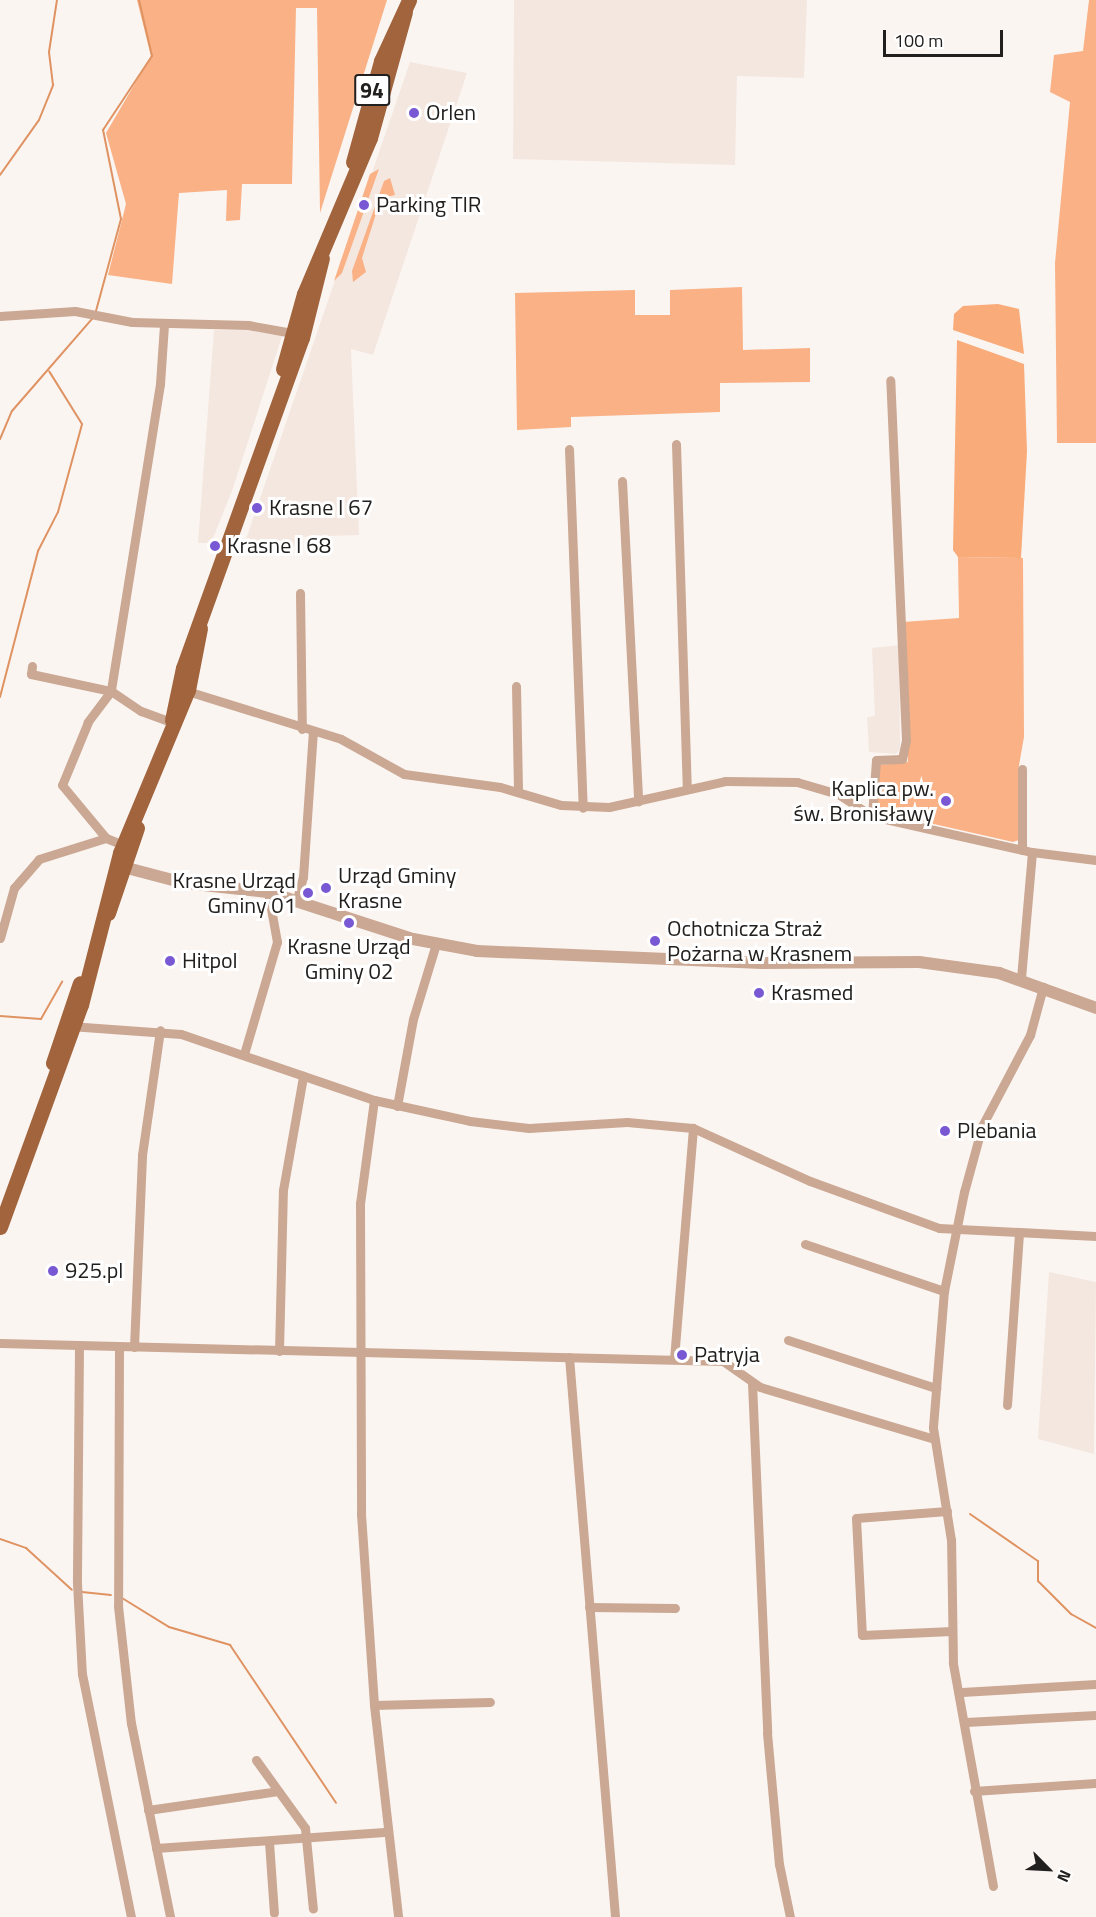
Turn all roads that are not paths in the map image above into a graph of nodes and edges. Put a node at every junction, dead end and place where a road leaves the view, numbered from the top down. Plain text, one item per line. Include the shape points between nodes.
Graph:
1 (407, 6) edge
2 (322, 258) junction
3 (0, 316) edge
4 (164, 325) junction
5 (292, 333) junction
6 (890, 380) dead end
7 (272, 416) junction
8 (676, 444) dead end
9 (569, 449) dead end
10 (622, 482) dead end
11 (300, 593) dead end
12 (200, 628) junction
13 (32, 666) dead end
14 (183, 668) junction
15 (516, 686) dead end
16 (188, 690) junction
17 (111, 691) junction
18 (173, 697) junction
19 (171, 721) junction
20 (302, 729) junction
21 (313, 731) junction
22 (1022, 769) dead end
23 (687, 787) junction
24 (518, 792) junction
25 (638, 802) junction
26 (583, 808) junction
27 (139, 815) junction
28 (872, 816) junction
29 (106, 838) junction
30 (122, 849) junction
31 (1027, 851) junction
32 (1096, 860) edge
33 (127, 868) junction
34 (112, 878) junction
35 (267, 892) junction
36 (297, 899) junction
37 (101, 926) junction
38 (0, 938) edge
39 (436, 944) junction
40 (88, 968) junction
41 (1021, 978) junction
42 (1043, 987) junction
43 (71, 1001) junction
44 (1096, 1008) edge
45 (75, 1023) junction
46 (160, 1030) junction
47 (59, 1035) junction
48 (244, 1054) junction
49 (303, 1076) junction
50 (50, 1080) junction
51 (374, 1100) junction
52 (397, 1106) junction
53 (693, 1128) junction
54 (0, 1227) edge
55 (955, 1231) junction
56 (1019, 1234) junction
57 (1096, 1236) edge
58 (805, 1244) dead end
59 (945, 1291) junction
60 (789, 1340) dead end
61 (0, 1343) edge
62 (79, 1346) junction
63 (118, 1347) junction
64 (134, 1347) junction
65 (279, 1350) junction
66 (358, 1352) junction
67 (569, 1357) junction
68 (674, 1359) junction
69 (752, 1383) junction
70 (936, 1388) junction
71 (1007, 1406) dead end
72 (934, 1439) junction
73 (947, 1510) junction
74 (589, 1607) junction
75 (675, 1608) dead end
76 (952, 1631) junction
77 (1096, 1684) edge
78 (962, 1692) junction
79 (490, 1702) dead end
80 (374, 1705) junction
81 (1096, 1714) edge
82 (966, 1722) junction
83 (256, 1760) dead end
84 (1096, 1783) edge
85 (278, 1791) junction
86 (974, 1791) junction
87 (148, 1810) junction
88 (387, 1832) junction
89 (306, 1839) junction
90 (268, 1842) junction
91 (156, 1848) junction
92 (993, 1886) dead end
93 (314, 1909) dead end
94 (274, 1913) dead end
95 (131, 1917) edge
96 (171, 1917) edge
97 (398, 1917) edge
98 (615, 1917) edge
99 (790, 1917) edge

1 - 2 main road, 94 via 388,84
2 - 5 main road, 94
2 - 7 main road, 94 via 302,338
3 - 4 street via 86,314
4 - 5 street via 248,326
4 - 17 street via 160,384
5 - 7 main road, 94
6 - 28 street via 906,740 902,759 876,760
7 - 12 main road, 94
8 - 23 street
9 - 26 street
10 - 25 street
11 - 20 street
12 - 14 main road, 94
12 - 16 main road, 94
13 - 17 street via 31,674
14 - 16 street
14 - 18 main road, 94
15 - 24 street
16 - 18 street
16 - 19 main road, 94
16 - 20 street
17 - 19 street via 141,711
17 - 29 street via 88,722 62,785
18 - 19 main road, 94
19 - 27 main road, 94
20 - 21 street
21 - 24 street via 341,739 404,774
21 - 36 street via 303,877
22 - 31 street
23 - 25 street
23 - 28 street via 752,780 796,782 838,794
24 - 26 street
25 - 26 street
27 - 30 main road, 94
27 - 33 main road, 94
28 - 31 street
29 - 30 street
29 - 38 street via 54,852 22,873
30 - 33 street
30 - 34 main road, 94
31 - 32 street
31 - 41 street
33 - 34 street
33 - 35 street via 184,884
33 - 37 main road, 94
34 - 37 main road, 94
35 - 36 street
35 - 48 street via 277,942
36 - 39 street
37 - 40 main road, 94
39 - 41 street via 495,952 762,963 919,962
39 - 52 street via 413,1019
40 - 43 main road, 94
40 - 45 main road, 94
41 - 42 street
42 - 44 street
42 - 55 street via 1030,1035 982,1126
43 - 45 street
43 - 47 main road, 94
45 - 46 street
45 - 47 street
45 - 50 main road, 94
46 - 48 street
46 - 64 street via 142,1155
47 - 50 main road, 94
48 - 49 street
49 - 51 street
49 - 65 street via 284,1190
50 - 54 main road, 94
51 - 52 street
51 - 66 street via 360,1203
52 - 53 street via 529,1128 627,1122
53 - 55 street via 810,1180
53 - 68 street
55 - 56 street
55 - 59 street
56 - 57 street
56 - 71 street
58 - 59 street
59 - 70 street
60 - 70 street
61 - 62 street
62 - 63 street
62 - 95 street via 81,1663
63 - 64 street
63 - 87 street via 118,1606
64 - 65 street
65 - 66 street
66 - 67 street
66 - 80 street
67 - 68 street
67 - 74 street
68 - 69 street via 723,1361
69 - 72 street
69 - 99 street via 748,1400 767,1733 779,1864
70 - 72 street
72 - 73 street
73 - 76 street
73 - 76 street via 856,1518 862,1635
74 - 75 street
74 - 98 street
76 - 78 street via 953,1663
77 - 78 street
78 - 82 street
79 - 80 street
80 - 88 street
81 - 82 street
82 - 86 street
83 - 85 street
84 - 86 street
85 - 87 street
85 - 89 street via 305,1828
86 - 92 street
87 - 91 street
88 - 89 street
88 - 97 street
89 - 90 street
89 - 93 street
90 - 91 street
90 - 94 street
91 - 96 street

